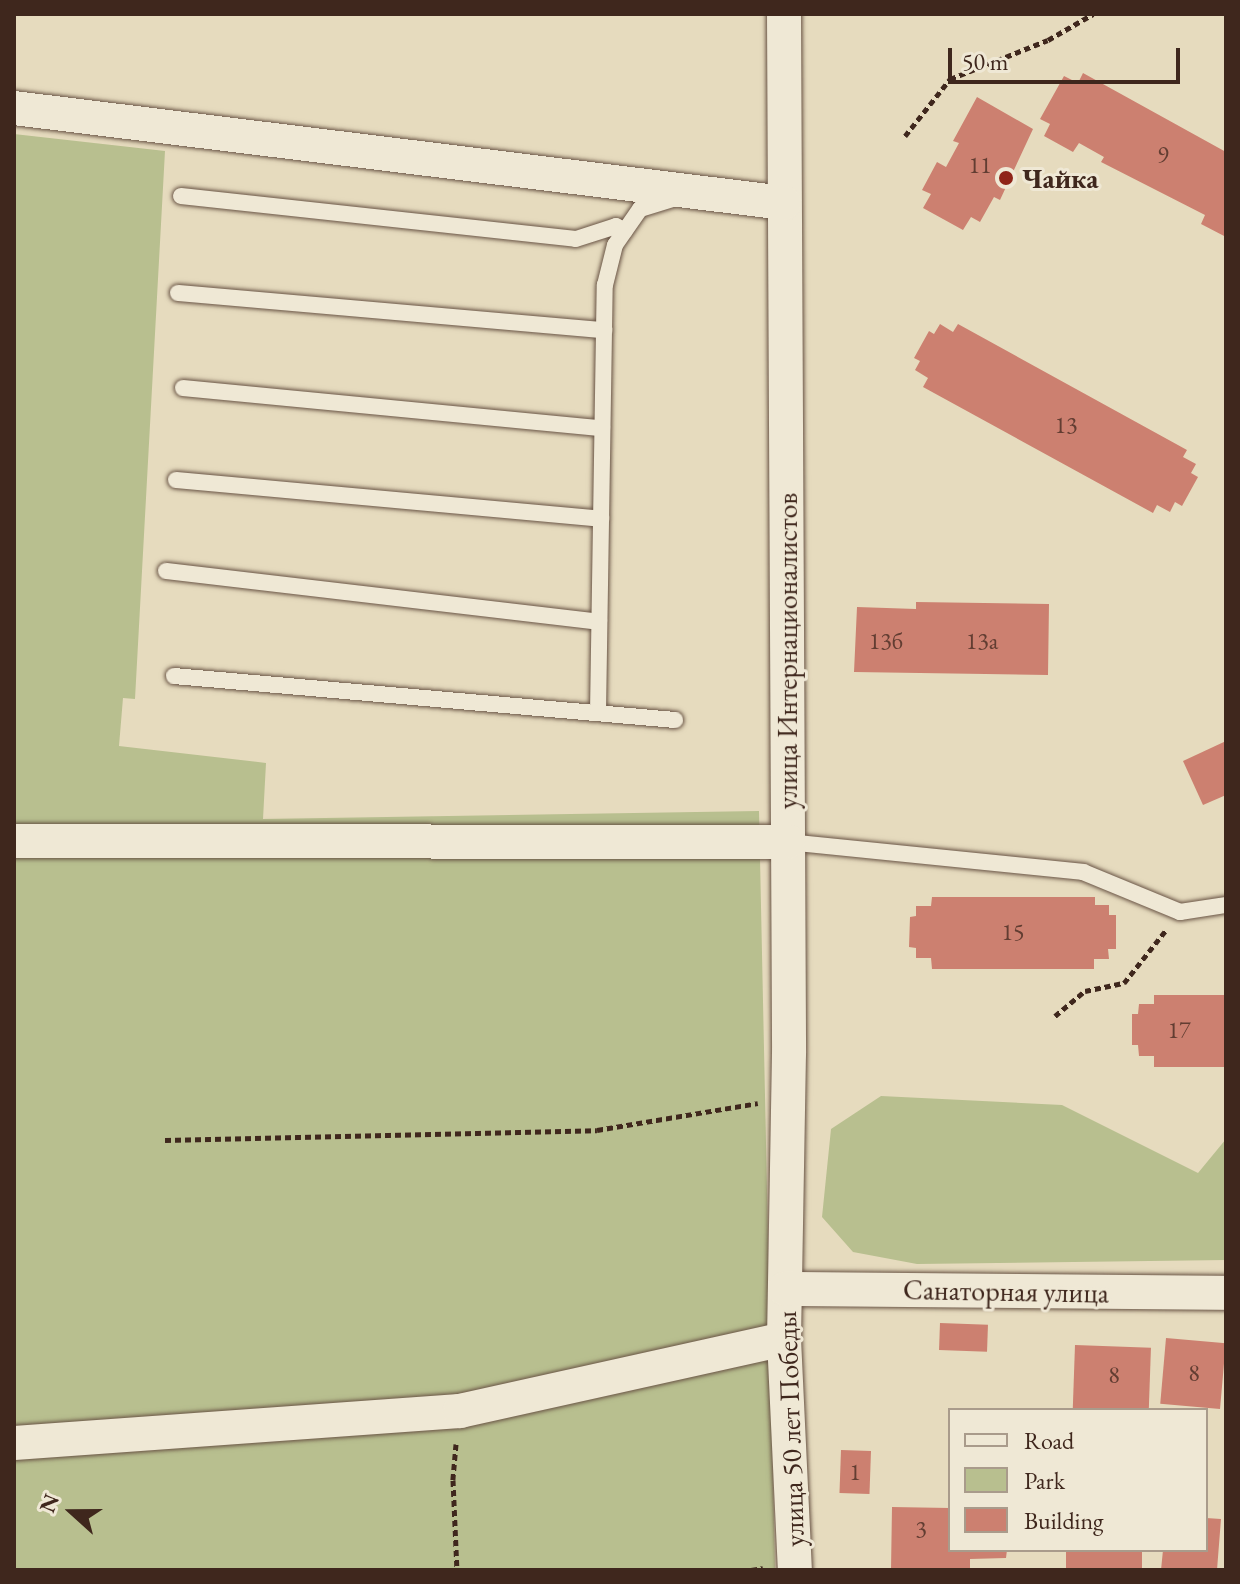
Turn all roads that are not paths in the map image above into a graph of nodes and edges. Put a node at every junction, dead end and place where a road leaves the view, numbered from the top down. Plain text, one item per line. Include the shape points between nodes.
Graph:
1 (784, 14) edge
2 (14, 108) edge
3 (696, 192) junction
4 (181, 196) dead end
5 (784, 203) junction
6 (625, 231) junction
7 (178, 293) dead end
8 (604, 330) junction
9 (183, 388) dead end
10 (602, 428) junction
11 (176, 480) dead end
12 (601, 519) junction
13 (166, 571) dead end
14 (599, 622) junction
15 (174, 676) dead end
16 (598, 713) junction
17 (675, 720) dead end
18 (14, 841) edge
19 (788, 842) junction
20 (1226, 905) edge
21 (785, 1289) junction
22 (1226, 1293) edge
23 (784, 1339) junction
24 (14, 1443) edge
25 (795, 1570) edge

1 - 5 street, улица Интернационалистов
2 - 3 street
3 - 5 street
3 - 6 lane via 640,209
4 - 6 lane via 576,239 616,226
5 - 19 street, улица Интернационалистов
6 - 8 lane via 615,245 605,285
7 - 8 lane
8 - 10 lane
9 - 10 lane
10 - 12 lane
11 - 12 lane
12 - 14 lane
13 - 14 lane
14 - 16 lane
15 - 16 lane
16 - 17 lane
18 - 19 street
19 - 20 lane via 1083,872 1180,912
19 - 21 street, улица Интернационалистов
21 - 22 street, Санаторная улица
21 - 23 street, улица 50 лет Победы
23 - 24 street via 460,1411
23 - 25 street, улица 50 лет Победы

